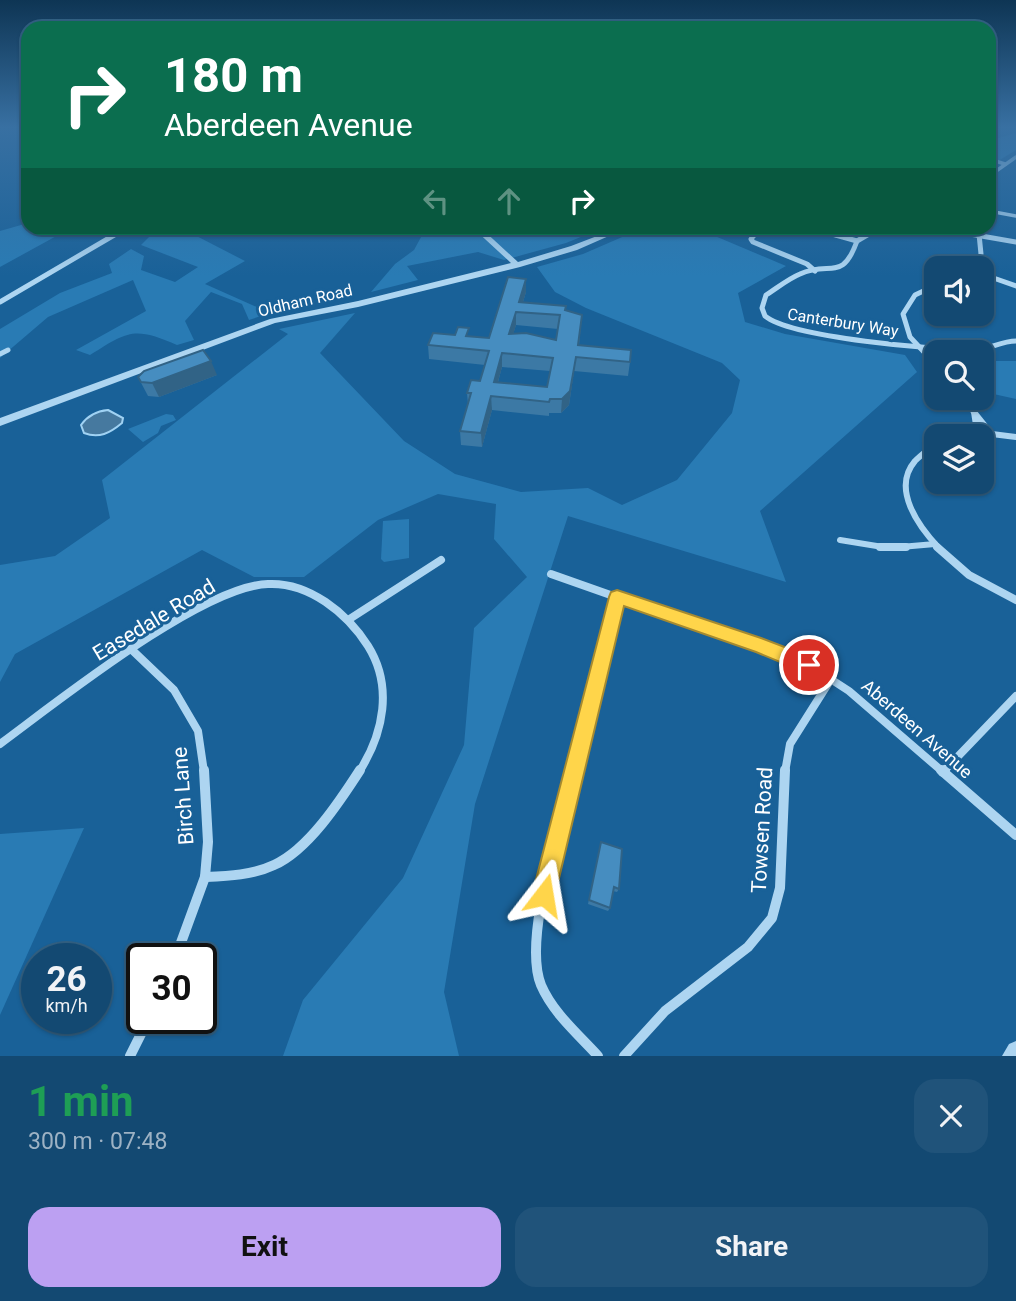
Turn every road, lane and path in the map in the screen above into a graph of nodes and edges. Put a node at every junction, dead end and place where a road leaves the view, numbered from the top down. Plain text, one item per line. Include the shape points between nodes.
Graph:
1 (996, 212) edge
2 (1016, 216) edge
3 (115, 235) edge
4 (485, 235) edge
5 (606, 235) edge
6 (755, 235) edge
7 (834, 235) edge
8 (868, 235) edge
9 (973, 235) edge
10 (979, 236) junction
11 (857, 241) junction
12 (1016, 242) edge
13 (980, 256) edge
14 (517, 265) junction
15 (815, 271) junction
16 (994, 278) edge
17 (1016, 286) edge
18 (924, 291) edge
19 (0, 302) edge
20 (1016, 341) edge
21 (914, 345) junction
22 (8, 350) dead end
23 (0, 354) edge
24 (924, 354) edge
25 (973, 410) edge
26 (0, 422) edge
27 (986, 424) edge
28 (994, 435) edge
29 (1016, 437) edge
30 (924, 453) edge
31 (840, 540) dead end
32 (935, 544) junction
33 (441, 560) dead end
34 (551, 574) dead end
35 (617, 597) junction
36 (1016, 600) edge
37 (348, 620) junction
38 (131, 649) junction
39 (831, 679) junction
40 (1016, 696) edge
41 (0, 744) edge
42 (943, 772) junction
43 (1016, 835) edge
44 (205, 877) junction
45 (181, 943) edge
46 (141, 1034) edge
47 (1016, 1051) edge
48 (130, 1056) edge
49 (598, 1056) edge
50 (624, 1056) edge
51 (1012, 1056) edge

1 - 2 street
3 - 19 street
4 - 14 street
5 - 14 street, Oldham Road
6 - 15 street via 753,242
7 - 11 street
8 - 11 street, Canterbury Way
9 - 10 street
10 - 12 street
10 - 13 street
11 - 15 street, Canterbury Way via 849,261
14 - 26 street, Oldham Road via 287,317
15 - 21 street, Canterbury Way via 792,277 766,295 762,307 766,317 781,326 810,332
16 - 17 street
18 - 21 street via 905,309 904,324
20 - 21 street via 978,350
21 - 24 street
22 - 23 street
25 - 27 street
28 - 29 street
30 - 32 street via 908,471 904,492
31 - 32 street via 889,548
32 - 36 street via 973,579
33 - 37 street
34 - 35 street, Aberdeen Avenue
35 - 39 street, Aberdeen Avenue via 793,657
35 - 49 street via 533,952 548,999
37 - 38 street, Easedale Road via 316,594 288,585 256,585 208,604
37 - 44 street, Easedale Road via 374,653 382,678 383,720 372,754 350,789 298,850 273,866 235,876
38 - 41 street, Easedale Road
38 - 44 street, Birch Lane via 174,690 198,731 206,785
39 - 42 street, Aberdeen Avenue
39 - 50 street, Towsen Road via 786,756 780,888 772,919 748,947 665,1011
40 - 42 street
42 - 43 street, Aberdeen Avenue
44 - 45 street, Birch Lane
46 - 48 street
47 - 51 street

